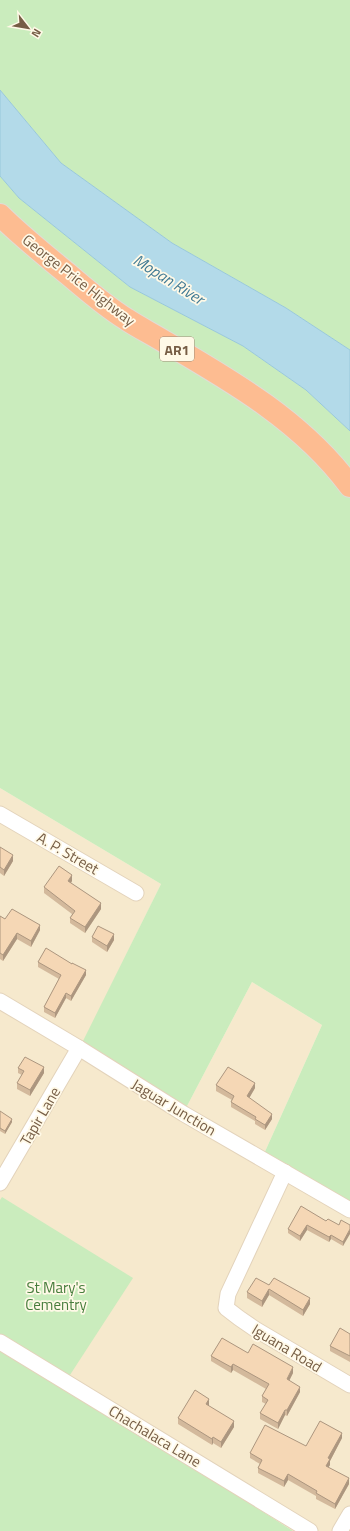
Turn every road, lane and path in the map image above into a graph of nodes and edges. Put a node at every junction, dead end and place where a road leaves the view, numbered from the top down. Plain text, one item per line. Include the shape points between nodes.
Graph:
1 (0, 215) edge
2 (350, 486) edge
3 (0, 814) edge
4 (136, 893) dead end
5 (0, 1001) edge
6 (79, 1048) junction
7 (286, 1172) junction
8 (0, 1183) edge
9 (350, 1210) edge
10 (0, 1342) edge
11 (350, 1385) edge
12 (350, 1514) edge
13 (310, 1531) edge
14 (340, 1531) edge

1 - 2 highway, George Price Highway / AR1 via 99,300 256,398 311,443
3 - 4 street, A. P. Street
5 - 6 street, Jaguar Junction
6 - 7 street, Jaguar Junction via 184,1114
6 - 8 street, Tapir Lane
7 - 9 street, Jaguar Junction
7 - 11 street, Iguana Road via 228,1294 226,1308 255,1329
10 - 13 street, Chachalaca Lane
12 - 14 street

